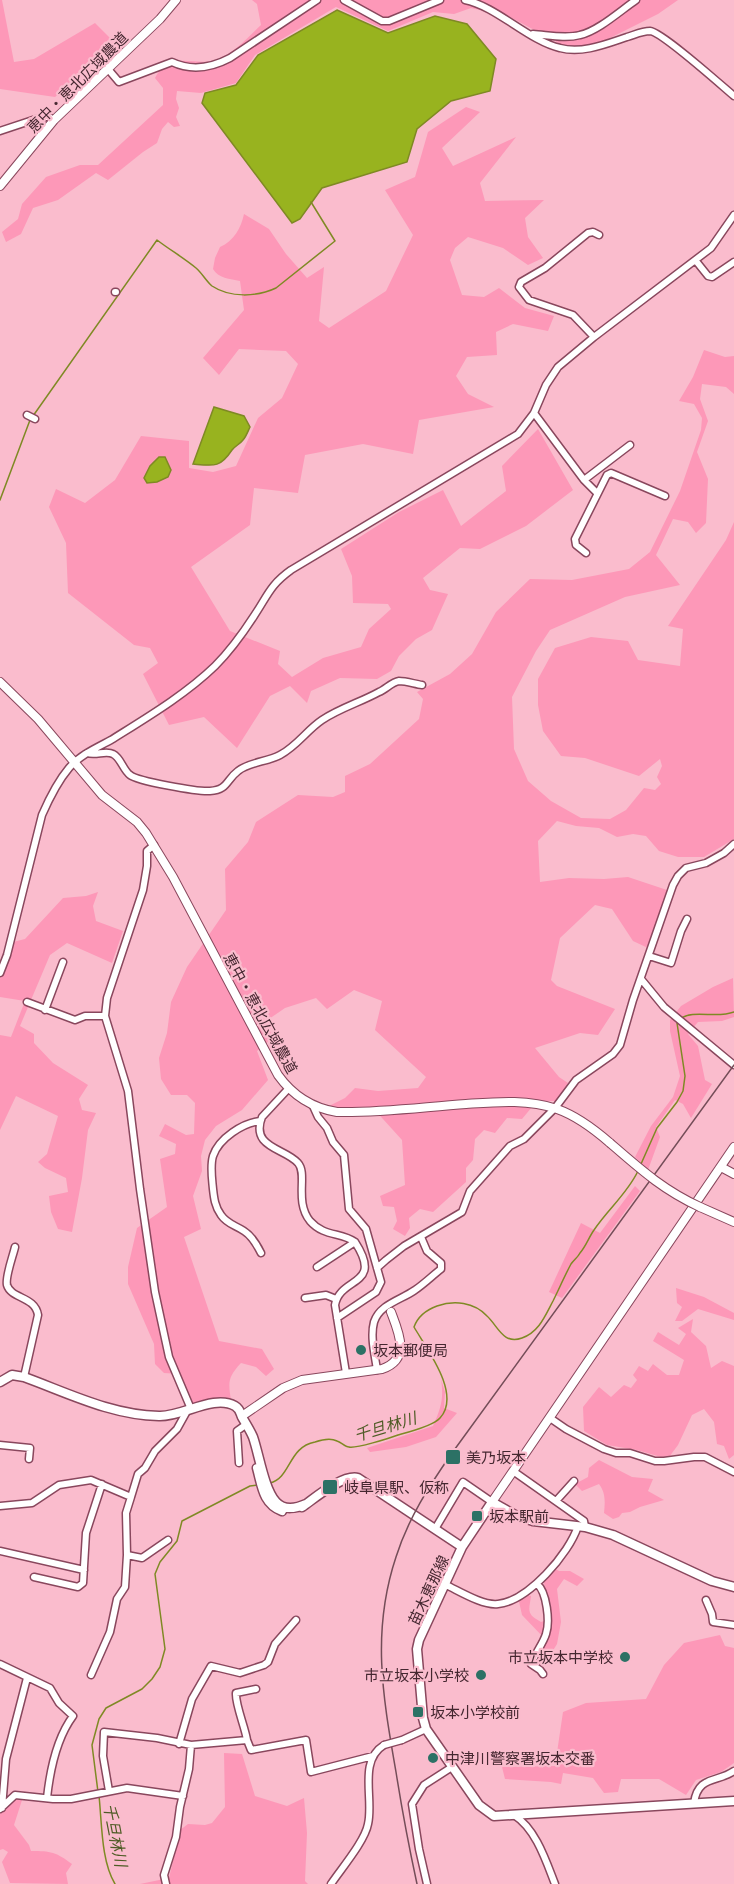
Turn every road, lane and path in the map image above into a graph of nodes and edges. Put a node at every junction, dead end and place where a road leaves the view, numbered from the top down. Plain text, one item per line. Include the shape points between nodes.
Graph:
1 (176, 0) edge
2 (317, 0) edge
3 (344, 0) edge
4 (440, 0) edge
5 (465, 0) edge
6 (636, 0) edge
7 (531, 34) junction
8 (108, 69) junction
9 (734, 96) edge
10 (54, 120) junction
11 (0, 131) edge
12 (0, 186) edge
13 (734, 215) edge
14 (599, 235) dead end
15 (696, 261) junction
16 (734, 262) edge
17 (594, 337) junction
18 (534, 413) junction
19 (630, 445) dead end
20 (584, 480) junction
21 (597, 493) junction
22 (665, 496) dead end
23 (586, 553) dead end
24 (0, 682) edge
25 (422, 685) dead end
26 (87, 753) junction
27 (75, 762) junction
28 (734, 844) edge
29 (154, 845) junction
30 (687, 919) dead end
31 (649, 956) junction
32 (63, 962) dead end
33 (0, 973) edge
34 (641, 979) junction
35 (27, 1002) dead end
36 (45, 1010) junction
37 (105, 1016) junction
38 (734, 1065) edge
39 (289, 1088) junction
40 (313, 1106) junction
41 (555, 1108) junction
42 (261, 1121) junction
43 (734, 1147) edge
44 (721, 1167) junction
45 (734, 1174) edge
46 (734, 1222) edge
47 (421, 1237) junction
48 (355, 1242) junction
49 (15, 1247) dead end
50 (261, 1253) dead end
51 (317, 1267) dead end
52 (377, 1268) junction
53 (305, 1298) dead end
54 (336, 1299) junction
55 (391, 1312) dead end
56 (337, 1318) junction
57 (377, 1370) junction
58 (346, 1373) junction
59 (24, 1377) junction
60 (0, 1382) edge
61 (189, 1410) junction
62 (242, 1416) junction
63 (550, 1418) junction
64 (244, 1426) junction
65 (0, 1445) edge
66 (29, 1459) dead end
67 (239, 1463) dead end
68 (260, 1469) junction
69 (513, 1471) junction
70 (734, 1472) edge
71 (574, 1481) dead end
72 (102, 1484) junction
73 (131, 1497) junction
74 (492, 1502) junction
75 (556, 1502) junction
76 (0, 1506) edge
77 (581, 1527) junction
78 (435, 1529) junction
79 (168, 1540) dead end
80 (462, 1547) junction
81 (0, 1551) edge
82 (127, 1555) junction
83 (84, 1570) junction
84 (34, 1577) dead end
85 (537, 1584) junction
86 (446, 1585) junction
87 (734, 1587) edge
88 (706, 1600) dead end
89 (296, 1620) dead end
90 (734, 1625) edge
91 (0, 1664) edge
92 (91, 1674) dead end
93 (543, 1674) dead end
94 (27, 1678) junction
95 (256, 1689) dead end
96 (426, 1729) junction
97 (247, 1740) junction
98 (179, 1744) junction
99 (191, 1746) junction
100 (373, 1756) junction
101 (3, 1758) edge
102 (452, 1767) junction
103 (734, 1770) edge
104 (107, 1791) junction
105 (183, 1796) junction
106 (47, 1798) junction
107 (734, 1801) edge
108 (694, 1803) junction
109 (1, 1809) edge
110 (514, 1815) junction
111 (166, 1884) edge
112 (331, 1884) edge
113 (427, 1884) edge
114 (555, 1884) edge

1 - 8 street, 恵中・恵北広域農道
2 - 8 street via 219,64 204,68 172,62 118,82
3 - 4 street via 389,21
5 - 7 street
6 - 7 street via 582,35
7 - 9 street via 545,43 572,50 654,32
8 - 10 street, 恵中・恵北広域農道
10 - 11 street via 42,117
10 - 12 street, 恵中・恵北広域農道
13 - 15 street via 718,241
14 - 17 street via 588,233 519,287 529,300 573,315
15 - 16 street via 712,277
15 - 17 street
17 - 18 street via 558,367
18 - 20 street
18 - 26 street via 506,442 285,574 270,588 254,616 216,664 192,686
19 - 20 street
20 - 21 street
21 - 22 street via 611,473
21 - 23 street via 575,539
24 - 27 street, 恵中・恵北広域農道
25 - 26 street via 400,681 338,711 320,721 282,754 238,770 220,790 207,792 140,781 127,774 112,754
26 - 27 street
27 - 29 street, 恵中・恵北広域農道 via 97,790 137,822
27 - 33 street via 42,815
28 - 31 street via 678,876
29 - 37 street via 147,851 142,890 107,998
29 - 39 street, 恵中・恵北広域農道
30 - 31 street via 671,963
31 - 34 street
32 - 36 street
34 - 38 street via 664,1007
34 - 41 street via 620,1046 576,1080
35 - 36 street
36 - 37 street via 75,1020
37 - 61 street via 129,1091 155,1292 169,1357
39 - 40 street, 恵中・恵北広域農道
39 - 42 street
40 - 41 street, 恵中・恵北広域農道 via 347,1112 496,1102
40 - 52 street via 344,1155 349,1209 366,1229
41 - 46 street, 恵中・恵北広域農道, bridge via 580,1120 674,1195
41 - 47 street via 524,1139 510,1146 470,1191 462,1212
42 - 48 street via 266,1143 301,1166 301,1198 310,1220 329,1234
42 - 50 street via 251,1122 225,1139 213,1157 212,1174 214,1201 220,1214 248,1234
43 - 44 street
44 - 45 street
44 - 63 street
47 - 52 street
47 - 57 street via 427,1251 441,1263 441,1269 388,1304 377,1316 373,1339
48 - 51 street
48 - 54 street via 365,1265 363,1275
49 - 59 street via 7,1284 32,1303 38,1315
52 - 56 street via 380,1288
53 - 54 street via 326,1295
54 - 56 street
55 - 57 street via 400,1335 400,1349 390,1366
56 - 58 street
57 - 58 street
58 - 62 street via 292,1384
59 - 60 main road via 12,1375
59 - 61 main road via 122,1413 159,1416
61 - 62 main road via 221,1402 239,1408
61 - 73 street via 138,1474
62 - 64 main road, 苗木恵那線
62 - 68 main road, 苗木恵那線 via 252,1435
63 - 69 street
63 - 70 street via 610,1451 655,1461 705,1457
64 - 67 street via 237,1431
64 - 68 main road, 苗木恵那線
65 - 66 street via 30,1448
68 - 78 main road, 苗木恵那線 via 267,1502 280,1510 296,1512 340,1481 353,1477
69 - 74 street
69 - 75 street
71 - 75 street
72 - 73 street
72 - 76 street via 91,1480 59,1485 32,1503
72 - 83 street via 86,1533
73 - 82 street via 126,1513
74 - 77 main road via 533,1521
74 - 78 street via 463,1482
74 - 80 main road
75 - 77 street via 584,1521
77 - 85 street
77 - 87 main road via 624,1539 712,1581
78 - 80 main road, 苗木恵那線
79 - 82 street via 142,1558
80 - 86 main road, 苗木恵那線
81 - 83 street
82 - 92 street via 125,1587 117,1599 110,1632
83 - 84 street via 83,1583 78,1587
85 - 86 street via 498,1604
85 - 93 street via 546,1596 547,1632 531,1664
86 - 96 main road, 苗木恵那線 via 417,1649
88 - 90 street via 713,1622
89 - 98 street via 275,1644 264,1665 240,1672 211,1666 192,1699
91 - 94 street
94 - 101 street
94 - 106 street via 50,1688 73,1716 62,1730
95 - 97 street via 236,1693
96 - 100 street, bridge via 384,1745
96 - 102 main road, 苗木恵那線
97 - 99 street
97 - 100 street via 251,1750 306,1740 311,1772
98 - 99 street
98 - 104 street via 104,1732
99 - 105 street
100 - 112 street via 369,1764 371,1807 367,1830
101 - 109 street
102 - 110 main road, 苗木恵那線 via 484,1810 494,1816
102 - 113 street via 424,1785 412,1804
103 - 108 street via 703,1783
104 - 105 street via 127,1788
104 - 106 street via 71,1799
105 - 111 street via 164,1875
106 - 109 street via 15,1795
107 - 108 main road, 苗木恵那線
108 - 110 main road, 苗木恵那線
110 - 114 street via 534,1839

